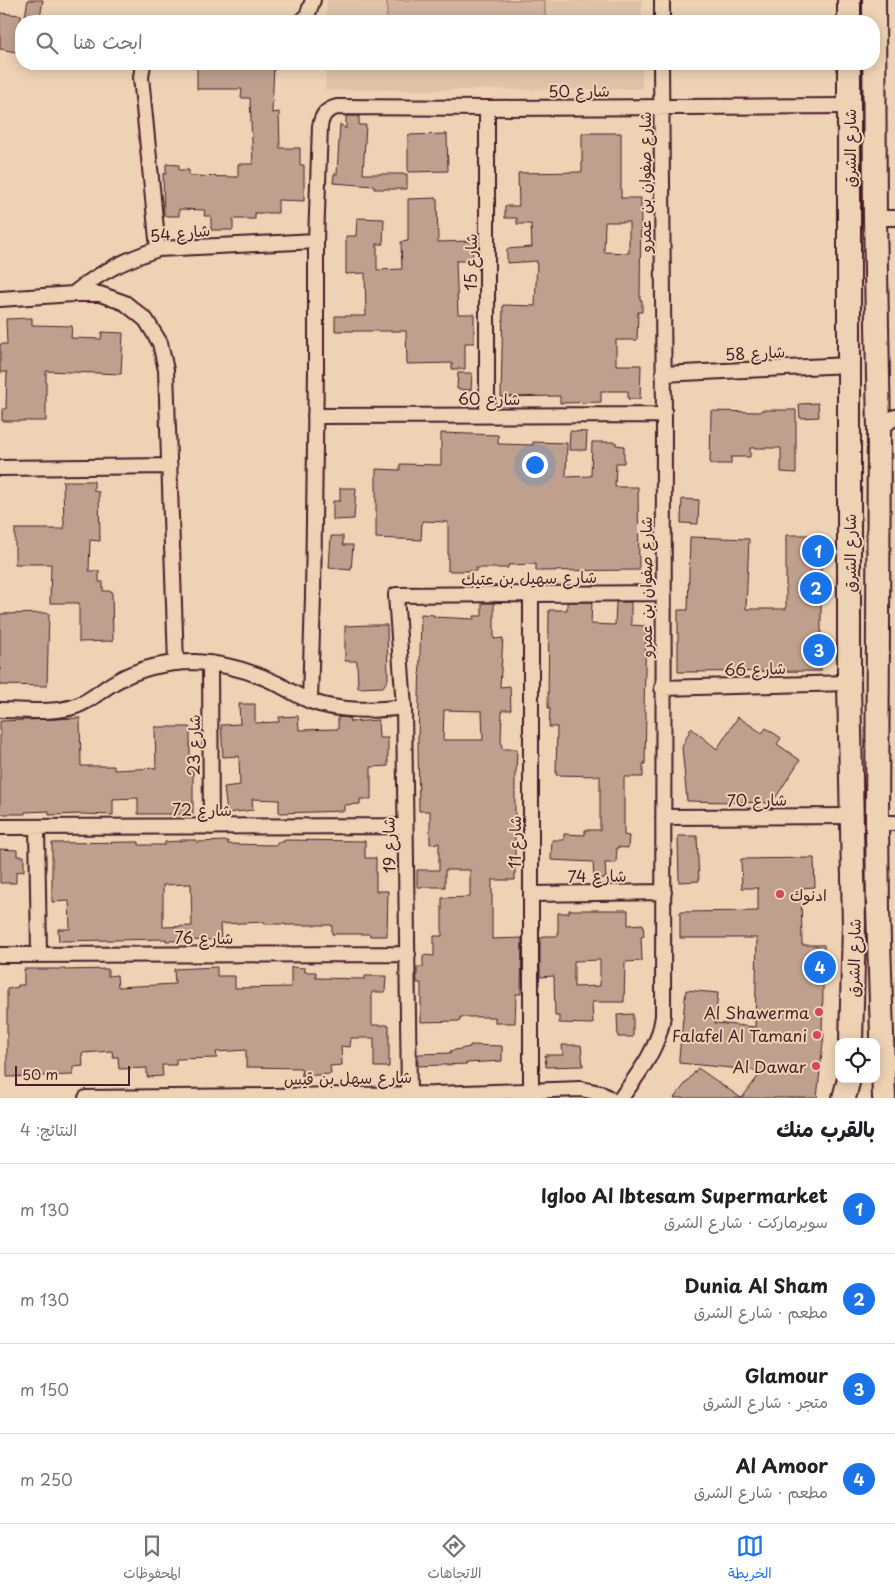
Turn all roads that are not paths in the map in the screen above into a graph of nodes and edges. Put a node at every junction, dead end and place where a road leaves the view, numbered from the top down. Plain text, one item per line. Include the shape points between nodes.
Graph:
1 (313, 0) edge
2 (662, 0) edge
3 (849, 0) edge
4 (874, 0) edge
5 (307, 15) edge
6 (662, 15) edge
7 (849, 15) edge
8 (875, 15) edge
9 (142, 70) edge
10 (661, 70) edge
11 (849, 70) edge
12 (878, 70) edge
13 (849, 106) junction
14 (661, 107) junction
15 (487, 108) junction
16 (885, 218) edge
17 (316, 241) junction
18 (158, 249) junction
19 (73, 294) junction
20 (0, 299) edge
21 (848, 365) junction
22 (663, 374) junction
23 (487, 415) junction
24 (664, 415) junction
25 (316, 416) junction
26 (884, 417) edge
27 (170, 466) junction
28 (0, 468) edge
29 (663, 593) junction
30 (532, 594) junction
31 (396, 595) joint
32 (176, 663) junction
33 (210, 664) junction
34 (849, 682) junction
35 (662, 688) junction
36 (310, 701) junction
37 (404, 707) junction
38 (0, 710) edge
39 (852, 816) junction
40 (663, 817) junction
41 (886, 823) edge
42 (404, 826) junction
43 (0, 827) edge
44 (36, 827) junction
45 (211, 827) junction
46 (664, 892) junction
47 (532, 894) junction
48 (0, 954) edge
49 (39, 954) junction
50 (408, 954) junction
51 (851, 1038) edge
52 (848, 1083) edge
53 (849, 1083) edge
54 (531, 1090) junction
55 (409, 1094) junction
56 (486, 1095) edge
57 (86, 1098) edge
58 (609, 1098) edge
59 (620, 1098) edge
60 (844, 1098) edge
61 (849, 1098) edge
62 (884, 1098) edge

1 - 5 street
2 - 6 street
3 - 7 main road
4 - 8 main road, شارع الشرق
9 - 18 street
10 - 14 street, شارع صفوان بن عمرو
11 - 13 main road, شارع الشرق
12 - 16 main road, شارع الشرق
13 - 14 street, شارع 50
13 - 21 main road, شارع الشرق
14 - 15 street, شارع 50
14 - 22 street, شارع صفوان بن عمرو
15 - 17 street, شارع 50 via 330,109 320,126
15 - 23 street, شارع 15
16 - 26 main road, شارع الشرق
17 - 18 street, شارع 54
17 - 25 street
18 - 19 street, شارع 54 via 113,266
19 - 20 street
19 - 27 street via 100,294 125,303 146,320 160,343 166,370
21 - 22 street, شارع 58
21 - 26 main road via 860,407
21 - 34 main road, شارع الشرق
22 - 24 street, شارع صفوان بن عمرو
23 - 24 street, شارع 60
23 - 25 street, شارع 60
24 - 29 street, شارع صفوان بن عمرو
25 - 36 street
26 - 41 main road, شارع الشرق
27 - 28 street
27 - 32 street
29 - 30 street, شارع سهيل بن عتيك
29 - 35 street, شارع صفوان بن عمرو
30 - 31 street, شارع سهيل بن عتيك
30 - 47 street, شارع 11
31 - 37 street, شارع 19
32 - 33 street
32 - 38 street via 137,671 74,707
33 - 36 street via 256,675
33 - 45 street, شارع 23
34 - 35 street, شارع 66
34 - 39 main road, شارع الشرق
35 - 40 street, شارع صفوان بن عمرو
36 - 37 street via 365,710
37 - 42 street, شارع 19
39 - 40 street, شارع 70
39 - 51 main road, شارع الشرق
40 - 46 street, شارع صفوان بن عمرو
41 - 62 main road, شارع الشرق via 878,918
42 - 45 street, شارع 72
42 - 50 street, شارع 19
43 - 44 street, شارع 72
44 - 45 street, شارع 72
44 - 49 street
46 - 47 street, شارع 74
46 - 59 street, شارع صفوان بن عمرو via 662,1027 655,1047
47 - 54 street, شارع 11
48 - 49 street, شارع 76
49 - 50 street, شارع 76
50 - 55 street, شارع 19
52 - 60 main road
53 - 61 main road
54 - 56 street, شارع سهل بن قيس
54 - 58 street, شارع سهل بن قيس via 591,1090
55 - 56 street, شارع سهل بن قيس
55 - 57 street, شارع سهل بن قيس

